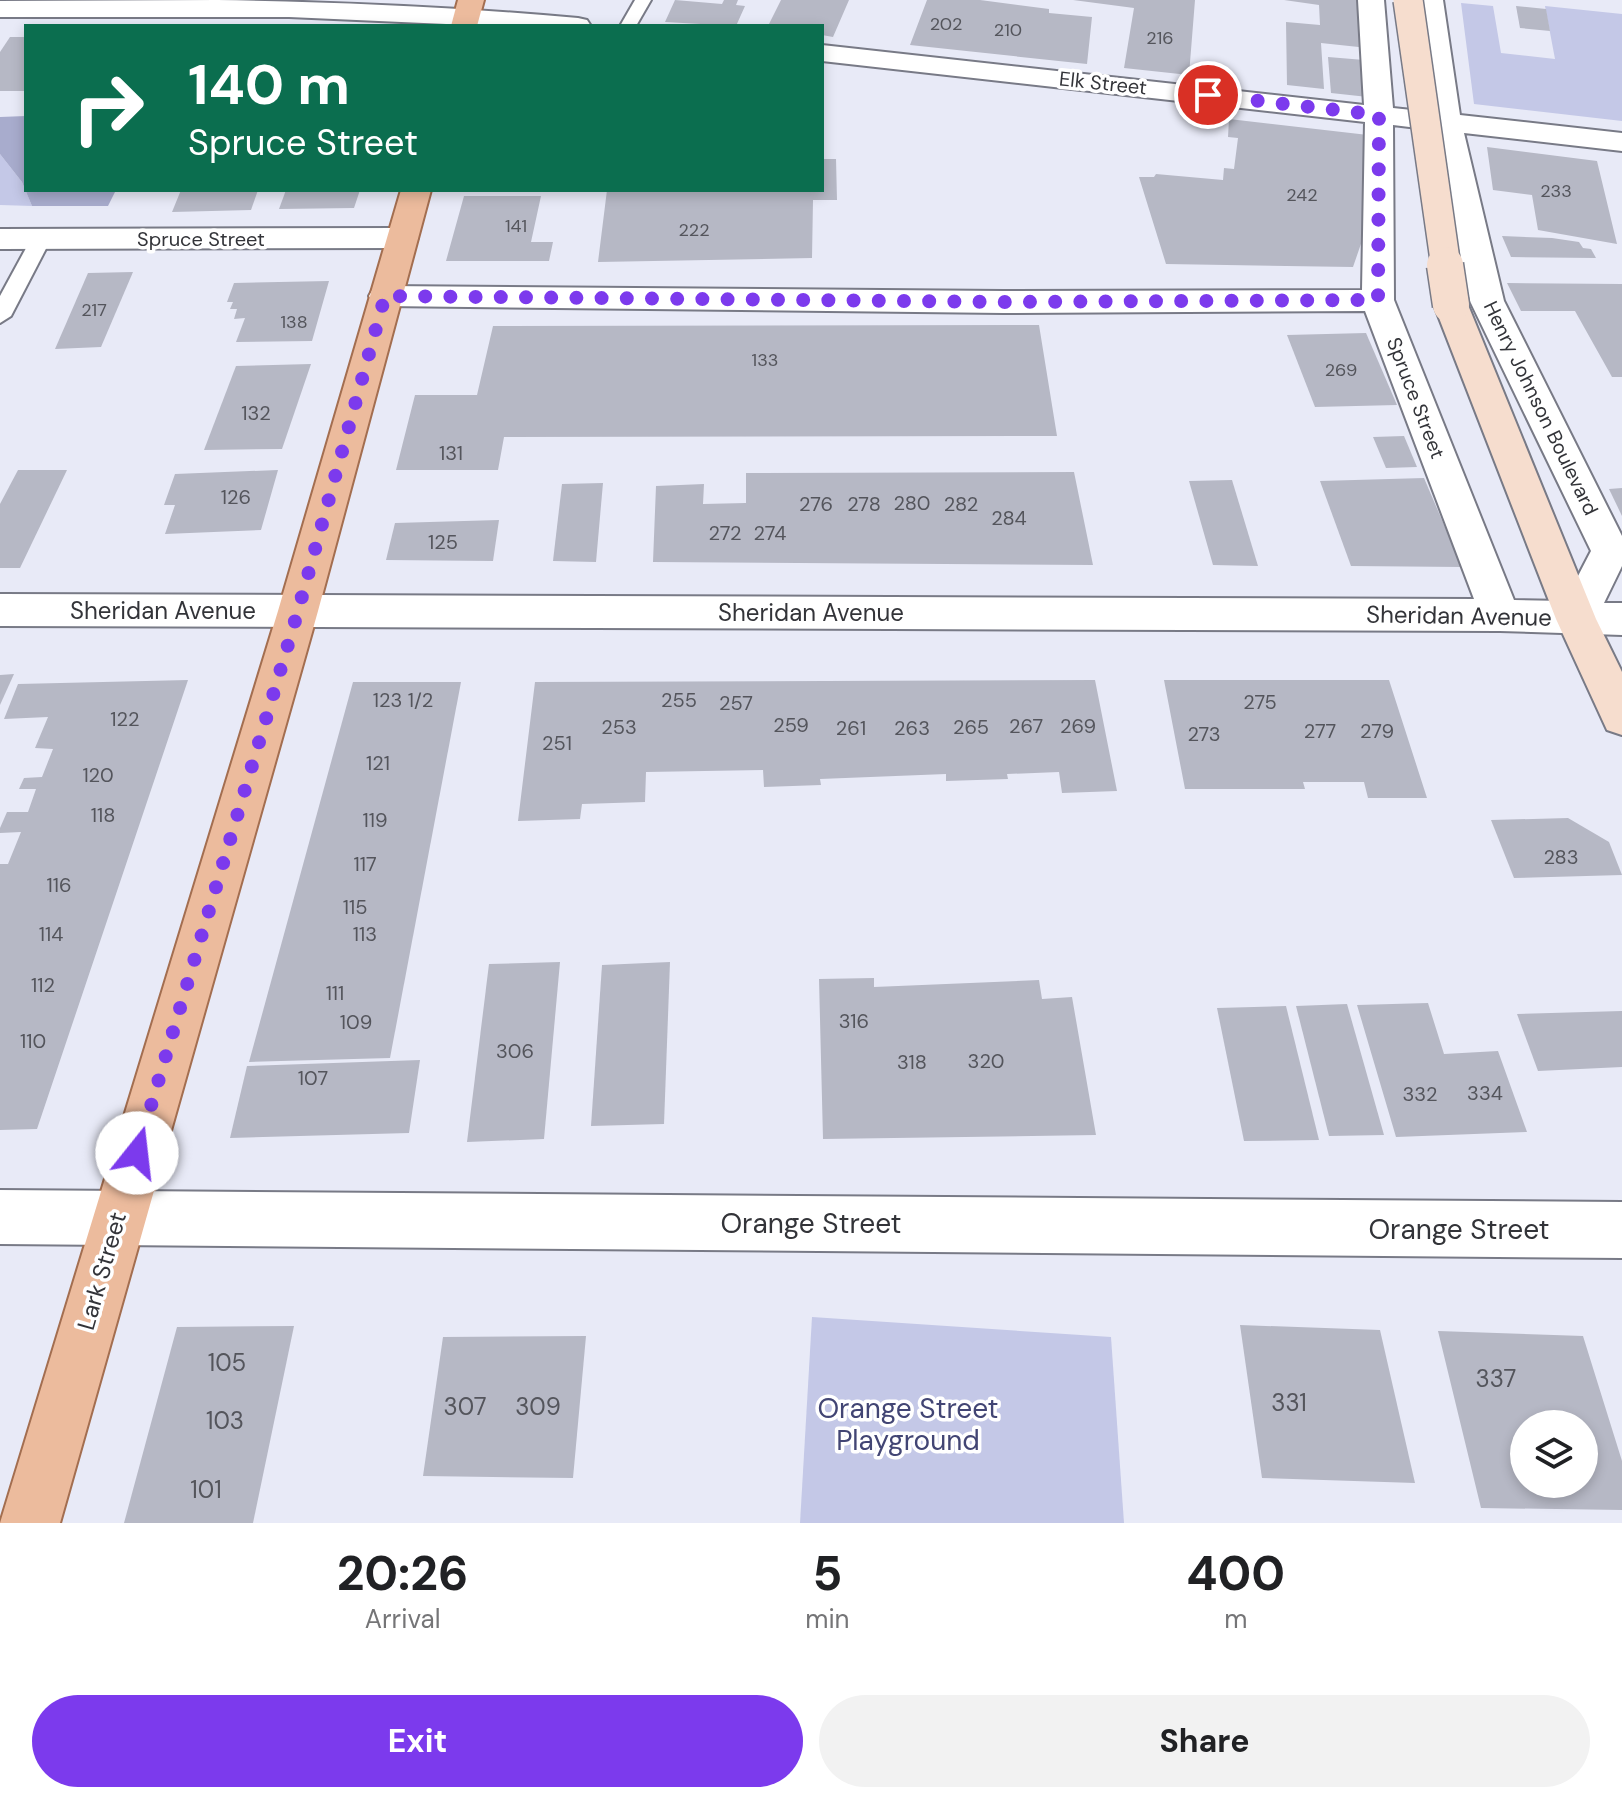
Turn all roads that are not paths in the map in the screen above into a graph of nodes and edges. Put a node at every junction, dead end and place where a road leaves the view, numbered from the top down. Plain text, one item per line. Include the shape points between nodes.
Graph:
1 (643, 0) edge
2 (1371, 0) edge
3 (1408, 0) edge
4 (1430, 0) edge
5 (0, 9) edge
6 (467, 13) edge
7 (561, 24) edge
8 (629, 24) edge
9 (824, 53) edge
10 (1379, 115) junction
11 (1447, 123) junction
12 (1622, 142) edge
13 (415, 192) edge
14 (402, 238) junction
15 (0, 239) edge
16 (41, 239) junction
17 (385, 296) junction
18 (1378, 300) junction
19 (0, 316) edge
20 (0, 610) edge
21 (298, 611) junction
22 (1500, 615) junction
23 (1576, 619) junction
24 (1622, 619) edge
25 (1622, 717) edge
26 (0, 1217) edge
27 (118, 1217) junction
28 (1622, 1230) edge
29 (29, 1523) edge

1 - 8 lane
2 - 10 street
3 - 23 main road, Henry Johnson Boulevard, bridge via 1451,305
4 - 11 street, Henry Johnson Boulevard
5 - 6 street via 236,6
6 - 7 street
9 - 10 street, Elk Street
10 - 11 street, Elk Street
10 - 18 street
11 - 12 street, Elk Street
11 - 23 street, Henry Johnson Boulevard via 1487,301 1610,551
13 - 14 main road, Lark Street
14 - 16 street, Spruce Street
14 - 17 main road, Lark Street
15 - 16 street, Spruce Street
16 - 19 lane
17 - 18 street
17 - 21 main road, Lark Street
18 - 22 street, Spruce Street
20 - 21 street, Sheridan Avenue
21 - 22 street, Sheridan Avenue
21 - 27 main road, Lark Street
22 - 23 street, Sheridan Avenue
23 - 24 street, Sheridan Avenue
23 - 25 main road, Henry Johnson Boulevard
26 - 27 street, Orange Street
27 - 28 street, Orange Street
27 - 29 main road, Lark Street

